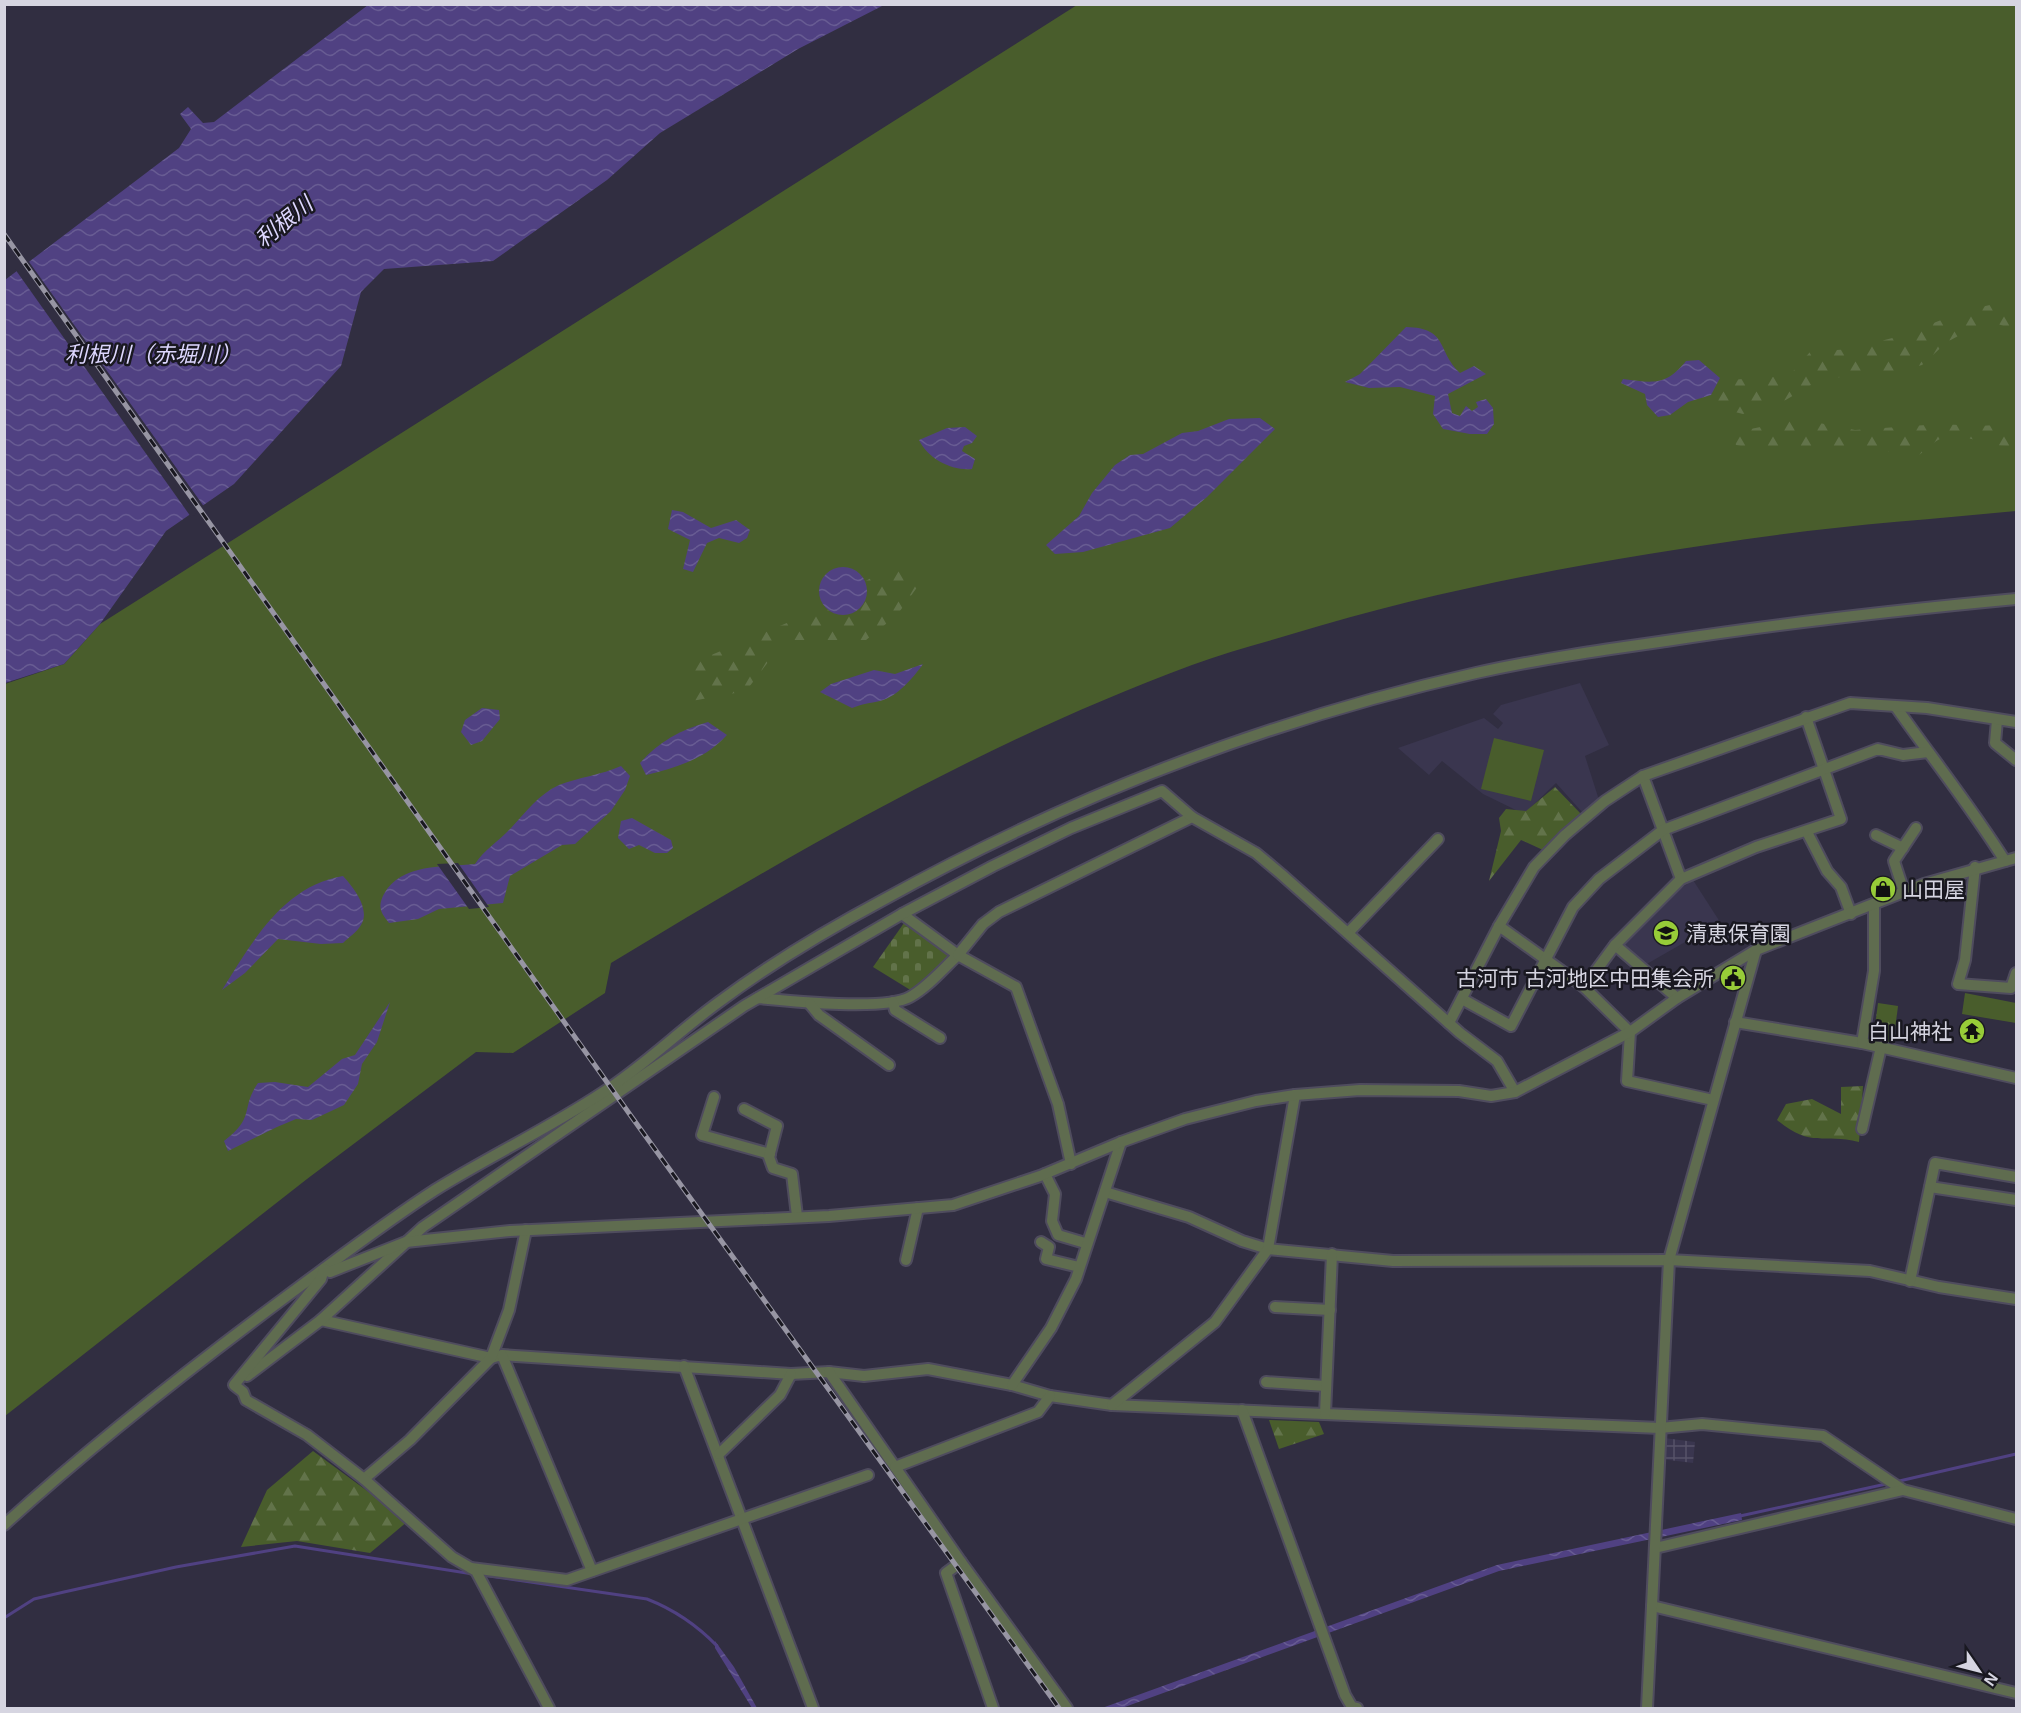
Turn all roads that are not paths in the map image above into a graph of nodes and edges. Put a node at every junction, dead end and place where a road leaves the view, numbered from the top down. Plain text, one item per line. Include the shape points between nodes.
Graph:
1 (2016, 599) edge
2 (1896, 707) junction
3 (1806, 717) junction
4 (1997, 720) junction
5 (2016, 722) edge
6 (1928, 752) junction
7 (2016, 760) edge
8 (1825, 768) junction
9 (1642, 776) junction
10 (1192, 817) junction
11 (1916, 828) dead end
12 (1663, 830) junction
13 (1807, 832) junction
14 (1876, 835) dead end
15 (1438, 839) dead end
16 (1903, 848) junction
17 (2011, 859) edge
18 (1975, 867) junction
19 (1681, 879) junction
20 (1904, 892) junction
21 (1874, 906) junction
22 (902, 914) junction
23 (1851, 914) junction
24 (1499, 926) junction
25 (1348, 933) junction
26 (1615, 945) junction
27 (1756, 950) junction
28 (958, 955) junction
29 (1544, 959) junction
30 (2016, 973) edge
31 (1584, 987) junction
32 (757, 998) junction
33 (1677, 998) junction
34 (1462, 999) junction
35 (892, 1002) junction
36 (810, 1004) junction
37 (1735, 1022) junction
38 (1449, 1023) junction
39 (1630, 1032) junction
40 (940, 1038) dead end
41 (1862, 1043) junction
42 (1881, 1047) junction
43 (889, 1065) dead end
44 (2016, 1078) edge
45 (1515, 1092) junction
46 (1295, 1095) junction
47 (714, 1097) dead end
48 (1713, 1100) junction
49 (744, 1109) dead end
50 (1862, 1129) dead end
51 (1121, 1142) junction
52 (770, 1154) junction
53 (1071, 1164) junction
54 (1045, 1174) junction
55 (2016, 1177) edge
56 (1930, 1187) junction
57 (1105, 1192) junction
58 (2016, 1200) edge
59 (918, 1208) junction
60 (797, 1216) junction
61 (526, 1230) junction
62 (406, 1242) junction
63 (1041, 1242) dead end
64 (1086, 1243) junction
65 (1268, 1249) junction
66 (1332, 1254) junction
67 (906, 1260) dead end
68 (1669, 1260) junction
69 (1079, 1267) junction
70 (324, 1269) junction
71 (1910, 1281) junction
72 (2016, 1299) edge
73 (1275, 1306) dead end
74 (1330, 1310) junction
75 (321, 1320) junction
76 (497, 1356) junction
77 (684, 1365) junction
78 (829, 1372) junction
79 (791, 1374) junction
80 (1266, 1382) dead end
81 (234, 1385) junction
82 (1012, 1385) junction
83 (1326, 1386) junction
84 (1050, 1396) junction
85 (1112, 1405) junction
86 (1242, 1410) junction
87 (1325, 1414) junction
88 (1660, 1428) junction
89 (719, 1454) junction
90 (895, 1467) junction
91 (868, 1475) dead end
92 (363, 1479) junction
93 (1903, 1490) junction
94 (742, 1517) junction
95 (2016, 1519) edge
96 (4, 1525) edge
97 (1655, 1548) junction
98 (961, 1562) junction
99 (592, 1571) junction
100 (476, 1573) junction
101 (1652, 1606) junction
102 (2016, 1693) edge
103 (549, 1708) edge
104 (813, 1708) edge
105 (993, 1708) edge
106 (1067, 1708) edge
107 (1357, 1708) edge
108 (1647, 1708) edge

1 - 70 street via 1826,618 1528,662 1328,712 1154,771 1042,819 832,929 724,999 598,1096 431,1193
2 - 3 street via 1850,703
2 - 4 street
2 - 6 street
3 - 8 street
3 - 9 street
4 - 5 street
4 - 7 street via 1995,742
6 - 8 street via 1903,755 1878,749
6 - 17 street
8 - 12 street
8 - 13 street via 1841,819
9 - 12 street
9 - 24 street via 1605,801 1534,867
10 - 22 street via 1162,791 1071,828
10 - 25 street via 1256,853
10 - 28 street via 999,912 983,924
11 - 16 street
12 - 19 street
12 - 29 street via 1599,879 1573,907
13 - 19 street via 1756,847
13 - 23 street via 1827,871 1841,887
14 - 16 street
15 - 25 street
16 - 20 street via 1894,861
17 - 18 street
18 - 20 street
18 - 30 street via 1965,960 1958,984 2011,988
19 - 26 street
20 - 21 street
21 - 23 street
21 - 41 street via 1874,971
22 - 28 street
22 - 32 street
23 - 27 street
24 - 29 street
24 - 34 street
25 - 38 street
26 - 31 street
26 - 33 street
27 - 33 street
27 - 37 street
28 - 35 street via 919,992
28 - 53 street via 1016,987 1058,1104
29 - 31 street
29 - 34 street via 1511,1026
31 - 39 street
32 - 36 street
32 - 62 street via 488,1180
33 - 39 street
34 - 38 street
35 - 36 street
35 - 40 street via 895,1010
36 - 43 street via 819,1015
37 - 41 street
37 - 48 street
38 - 45 street via 1497,1061
39 - 45 street
39 - 48 street via 1627,1081
41 - 42 street
42 - 44 street
42 - 50 street
45 - 46 street via 1491,1096 1459,1091 1360,1090
46 - 51 street via 1219,1109
46 - 65 street
47 - 52 street via 702,1135
48 - 68 street
49 - 52 street via 777,1126
51 - 53 street
51 - 57 street
52 - 60 street via 773,1168 792,1174
53 - 54 street
54 - 59 street via 953,1204
54 - 64 street via 1055,1194 1052,1221 1058,1234
55 - 56 street via 1935,1163
56 - 58 street
56 - 71 street
57 - 64 street
57 - 65 street via 1190,1217
59 - 60 street
59 - 67 street
60 - 61 street
61 - 62 street
61 - 76 street
62 - 70 street via 330,1272
62 - 75 street
63 - 69 street via 1049,1247 1046,1259
64 - 69 street
65 - 66 street
65 - 85 street via 1215,1322
66 - 68 street via 1393,1261
66 - 74 street
68 - 71 street via 1870,1271
68 - 88 street
69 - 82 street via 1051,1328
70 - 81 street via 321,1279
70 - 96 street via 213,1351
71 - 72 street
73 - 74 street
74 - 83 street
75 - 76 street
75 - 81 street
76 - 77 street via 650,1367
76 - 92 street via 410,1440
76 - 99 street
77 - 79 street
77 - 89 street
78 - 79 street
78 - 82 street via 864,1376 928,1368
78 - 90 street
79 - 89 street via 780,1395
80 - 83 street
81 - 92 street via 246,1400 307,1435
82 - 84 street
83 - 87 street
84 - 85 street
84 - 90 street via 1038,1412
85 - 86 street
86 - 87 street
86 - 107 street via 1345,1695
87 - 88 street
88 - 93 street via 1702,1424 1823,1436
88 - 97 street
89 - 94 street
90 - 98 street
91 - 94 street
92 - 100 street via 452,1557
93 - 95 street
93 - 97 street
94 - 99 street
94 - 104 street
97 - 101 street
98 - 105 street via 946,1574
98 - 106 street
99 - 100 street via 567,1580
100 - 103 street
101 - 102 street
101 - 108 street

